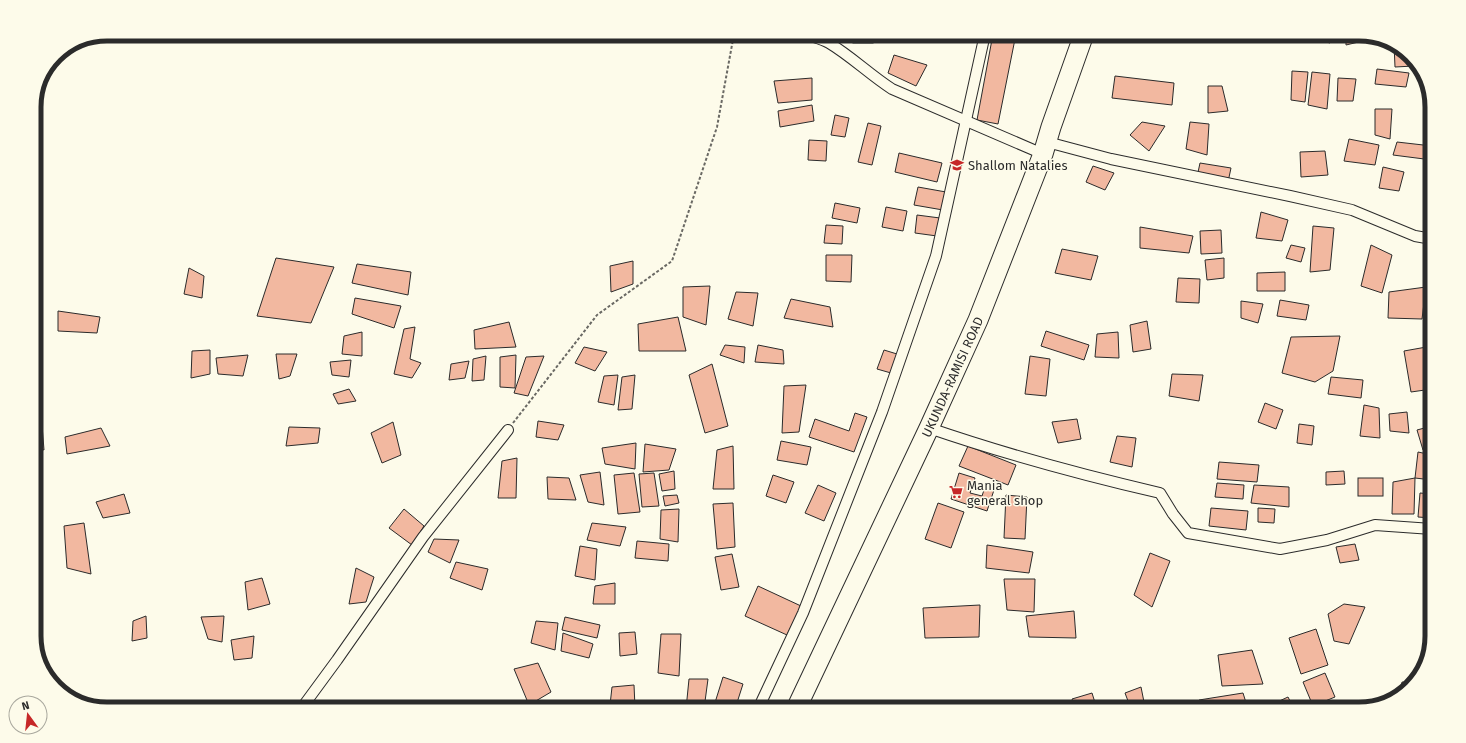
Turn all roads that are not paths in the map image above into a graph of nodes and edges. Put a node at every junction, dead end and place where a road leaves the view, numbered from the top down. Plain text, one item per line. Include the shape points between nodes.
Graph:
1 (825, 41) edge
2 (983, 41) edge
3 (1082, 41) edge
4 (966, 122) junction
5 (1045, 148) junction
6 (1425, 238) edge
7 (929, 428) junction
8 (508, 430) road end
9 (1425, 529) edge
10 (306, 702) edge
11 (761, 702) edge
12 (799, 702) edge

1 - 4 street via 892,89
2 - 4 street
3 - 5 highway, UKUNDA-RAMISI ROAD
4 - 5 street
4 - 11 street via 936,256 882,412 803,613
5 - 6 street via 1111,159 1352,210
5 - 7 highway, UKUNDA-RAMISI ROAD via 978,320
7 - 9 street via 989,448 1160,493 1188,533 1280,549 1327,540 1375,525
7 - 12 highway, UKUNDA-RAMISI ROAD
8 - 10 street via 423,537

